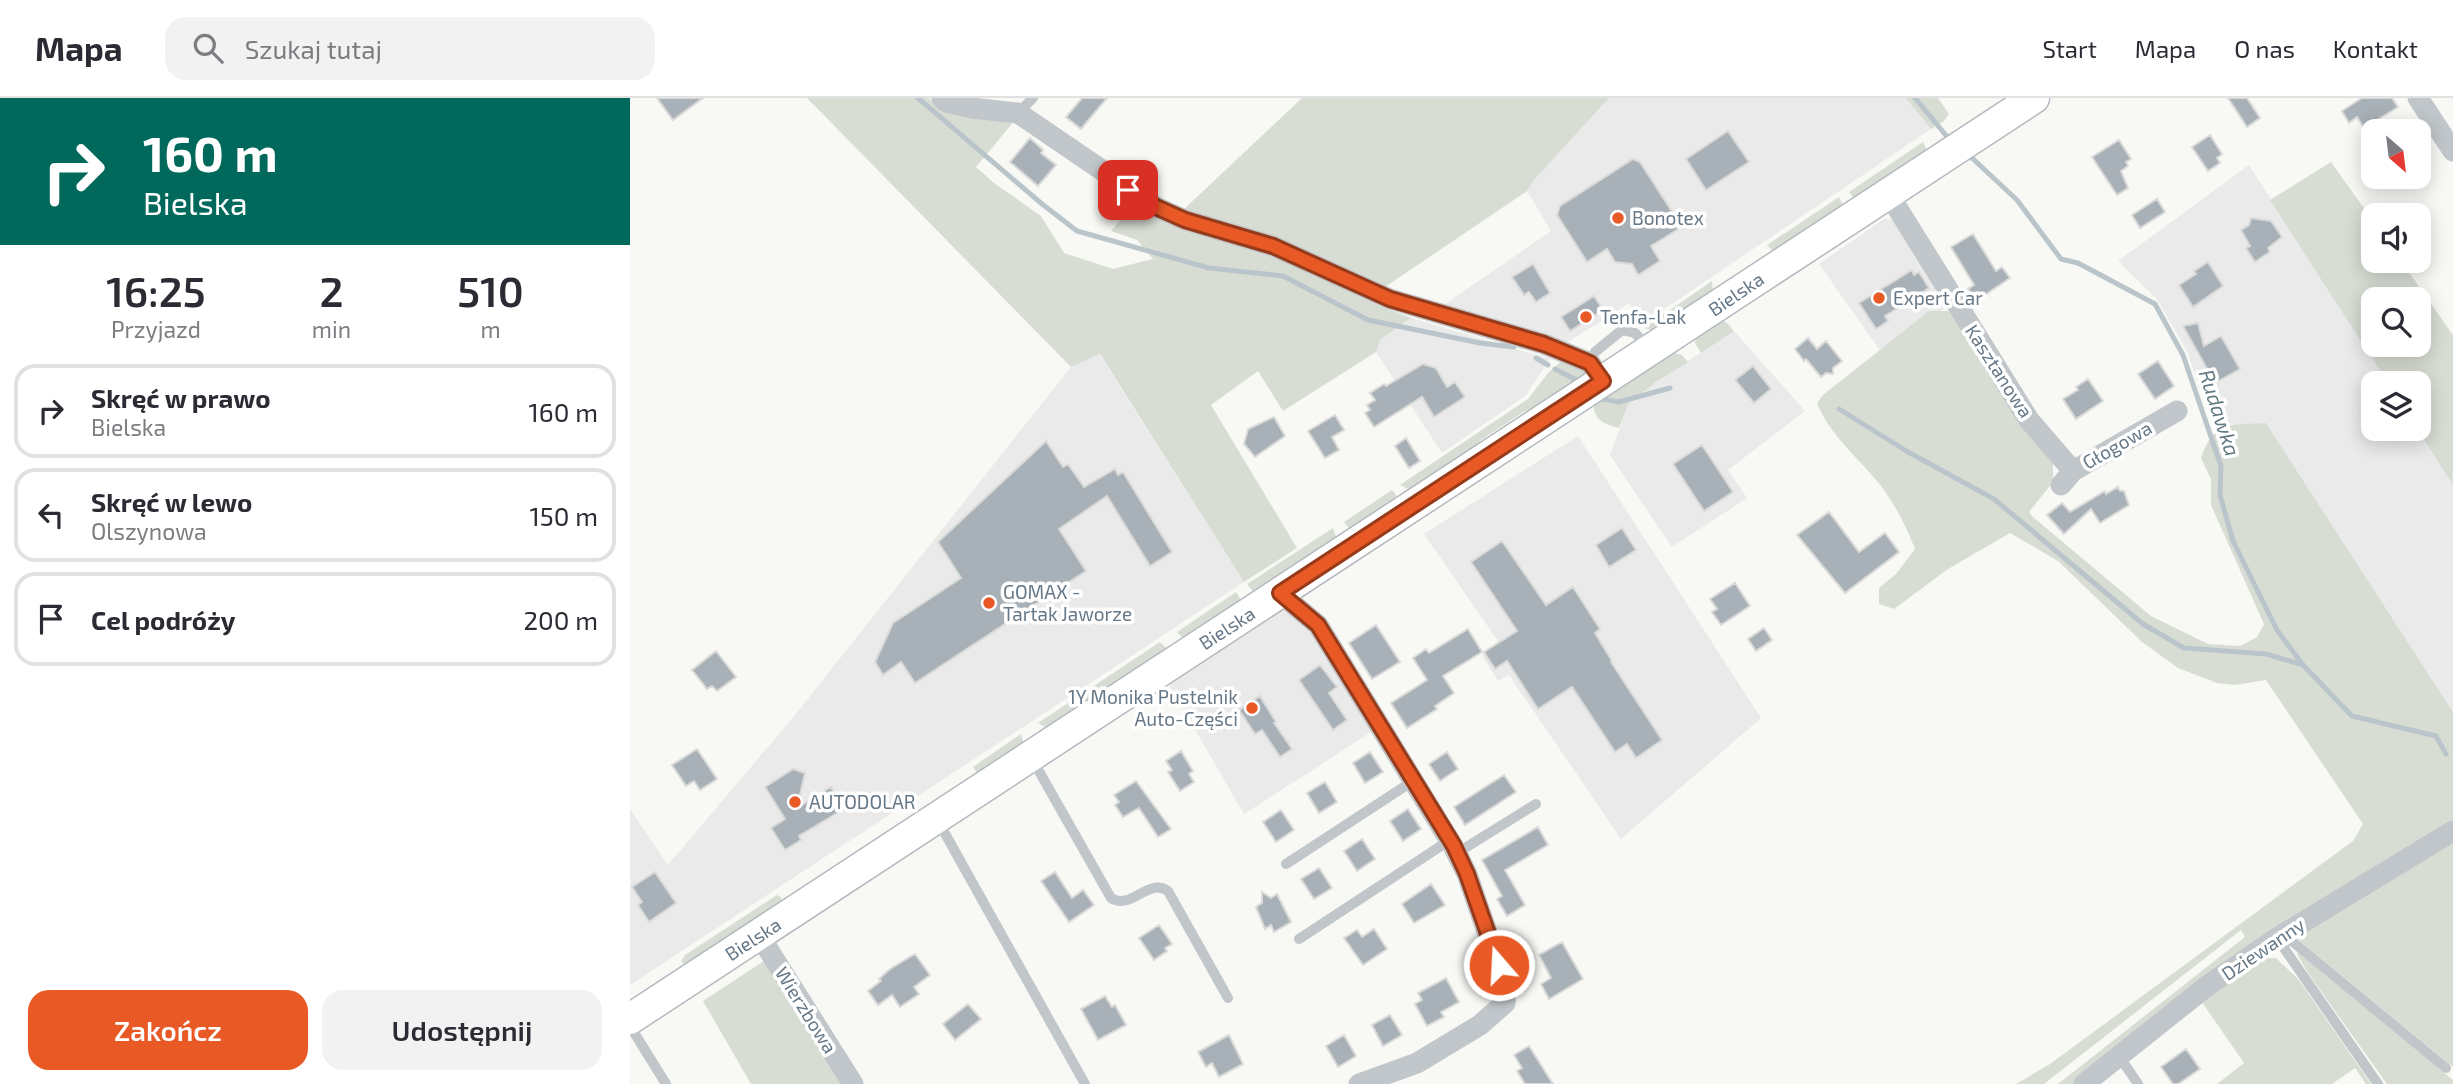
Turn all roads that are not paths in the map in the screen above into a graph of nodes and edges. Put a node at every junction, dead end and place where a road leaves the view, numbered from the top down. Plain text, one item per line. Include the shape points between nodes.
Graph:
1 (942, 98) edge
2 (2034, 98) edge
3 (2418, 98) edge
4 (1026, 105) edge
5 (2453, 151) edge
6 (1888, 193) junction
7 (1596, 372) junction
8 (2177, 411) dead end
9 (2067, 478) joint
10 (1280, 593) junction
11 (1030, 757) junction
12 (1413, 781) junction
13 (1536, 804) dead end
14 (936, 818) junction
15 (2453, 831) edge
16 (1453, 846) junction
17 (1286, 863) dead end
18 (759, 935) junction
19 (2277, 938) junction
20 (1299, 939) dead end
21 (1228, 998) dead end
22 (630, 1019) edge
23 (630, 1027) edge
24 (2119, 1056) junction
25 (2446, 1068) dead end
26 (666, 1084) edge
27 (853, 1084) edge
28 (1085, 1084) edge
29 (1359, 1084) edge
30 (2084, 1084) edge
31 (2138, 1084) edge
32 (2378, 1084) edge

1 - 4 street via 972,108
2 - 6 main road, Bielska
3 - 5 street
4 - 7 street via 1128,190 1156,207 1273,246 1390,299 1544,344
6 - 7 main road, Bielska via 1651,350
6 - 9 street, Kasztanowa
7 - 10 main road, Bielska
8 - 9 street, Głogowa
10 - 11 main road, Bielska
10 - 12 street via 1318,625
11 - 14 main road, Bielska
11 - 21 lane via 1111,898 1124,902 1162,886 1168,891
12 - 16 street
12 - 17 lane
13 - 16 lane
14 - 18 main road, Bielska
14 - 28 lane
15 - 19 street, Dziewanny
16 - 20 lane
16 - 29 street via 1506,987 1505,1003 1480,1025 1417,1063
18 - 22 main road, Bielska
18 - 27 street, Wierzbowa
19 - 24 street, Dziewanny
19 - 25 lane via 2293,942
19 - 32 lane
23 - 26 lane
24 - 30 street, Dziewanny
24 - 31 lane

